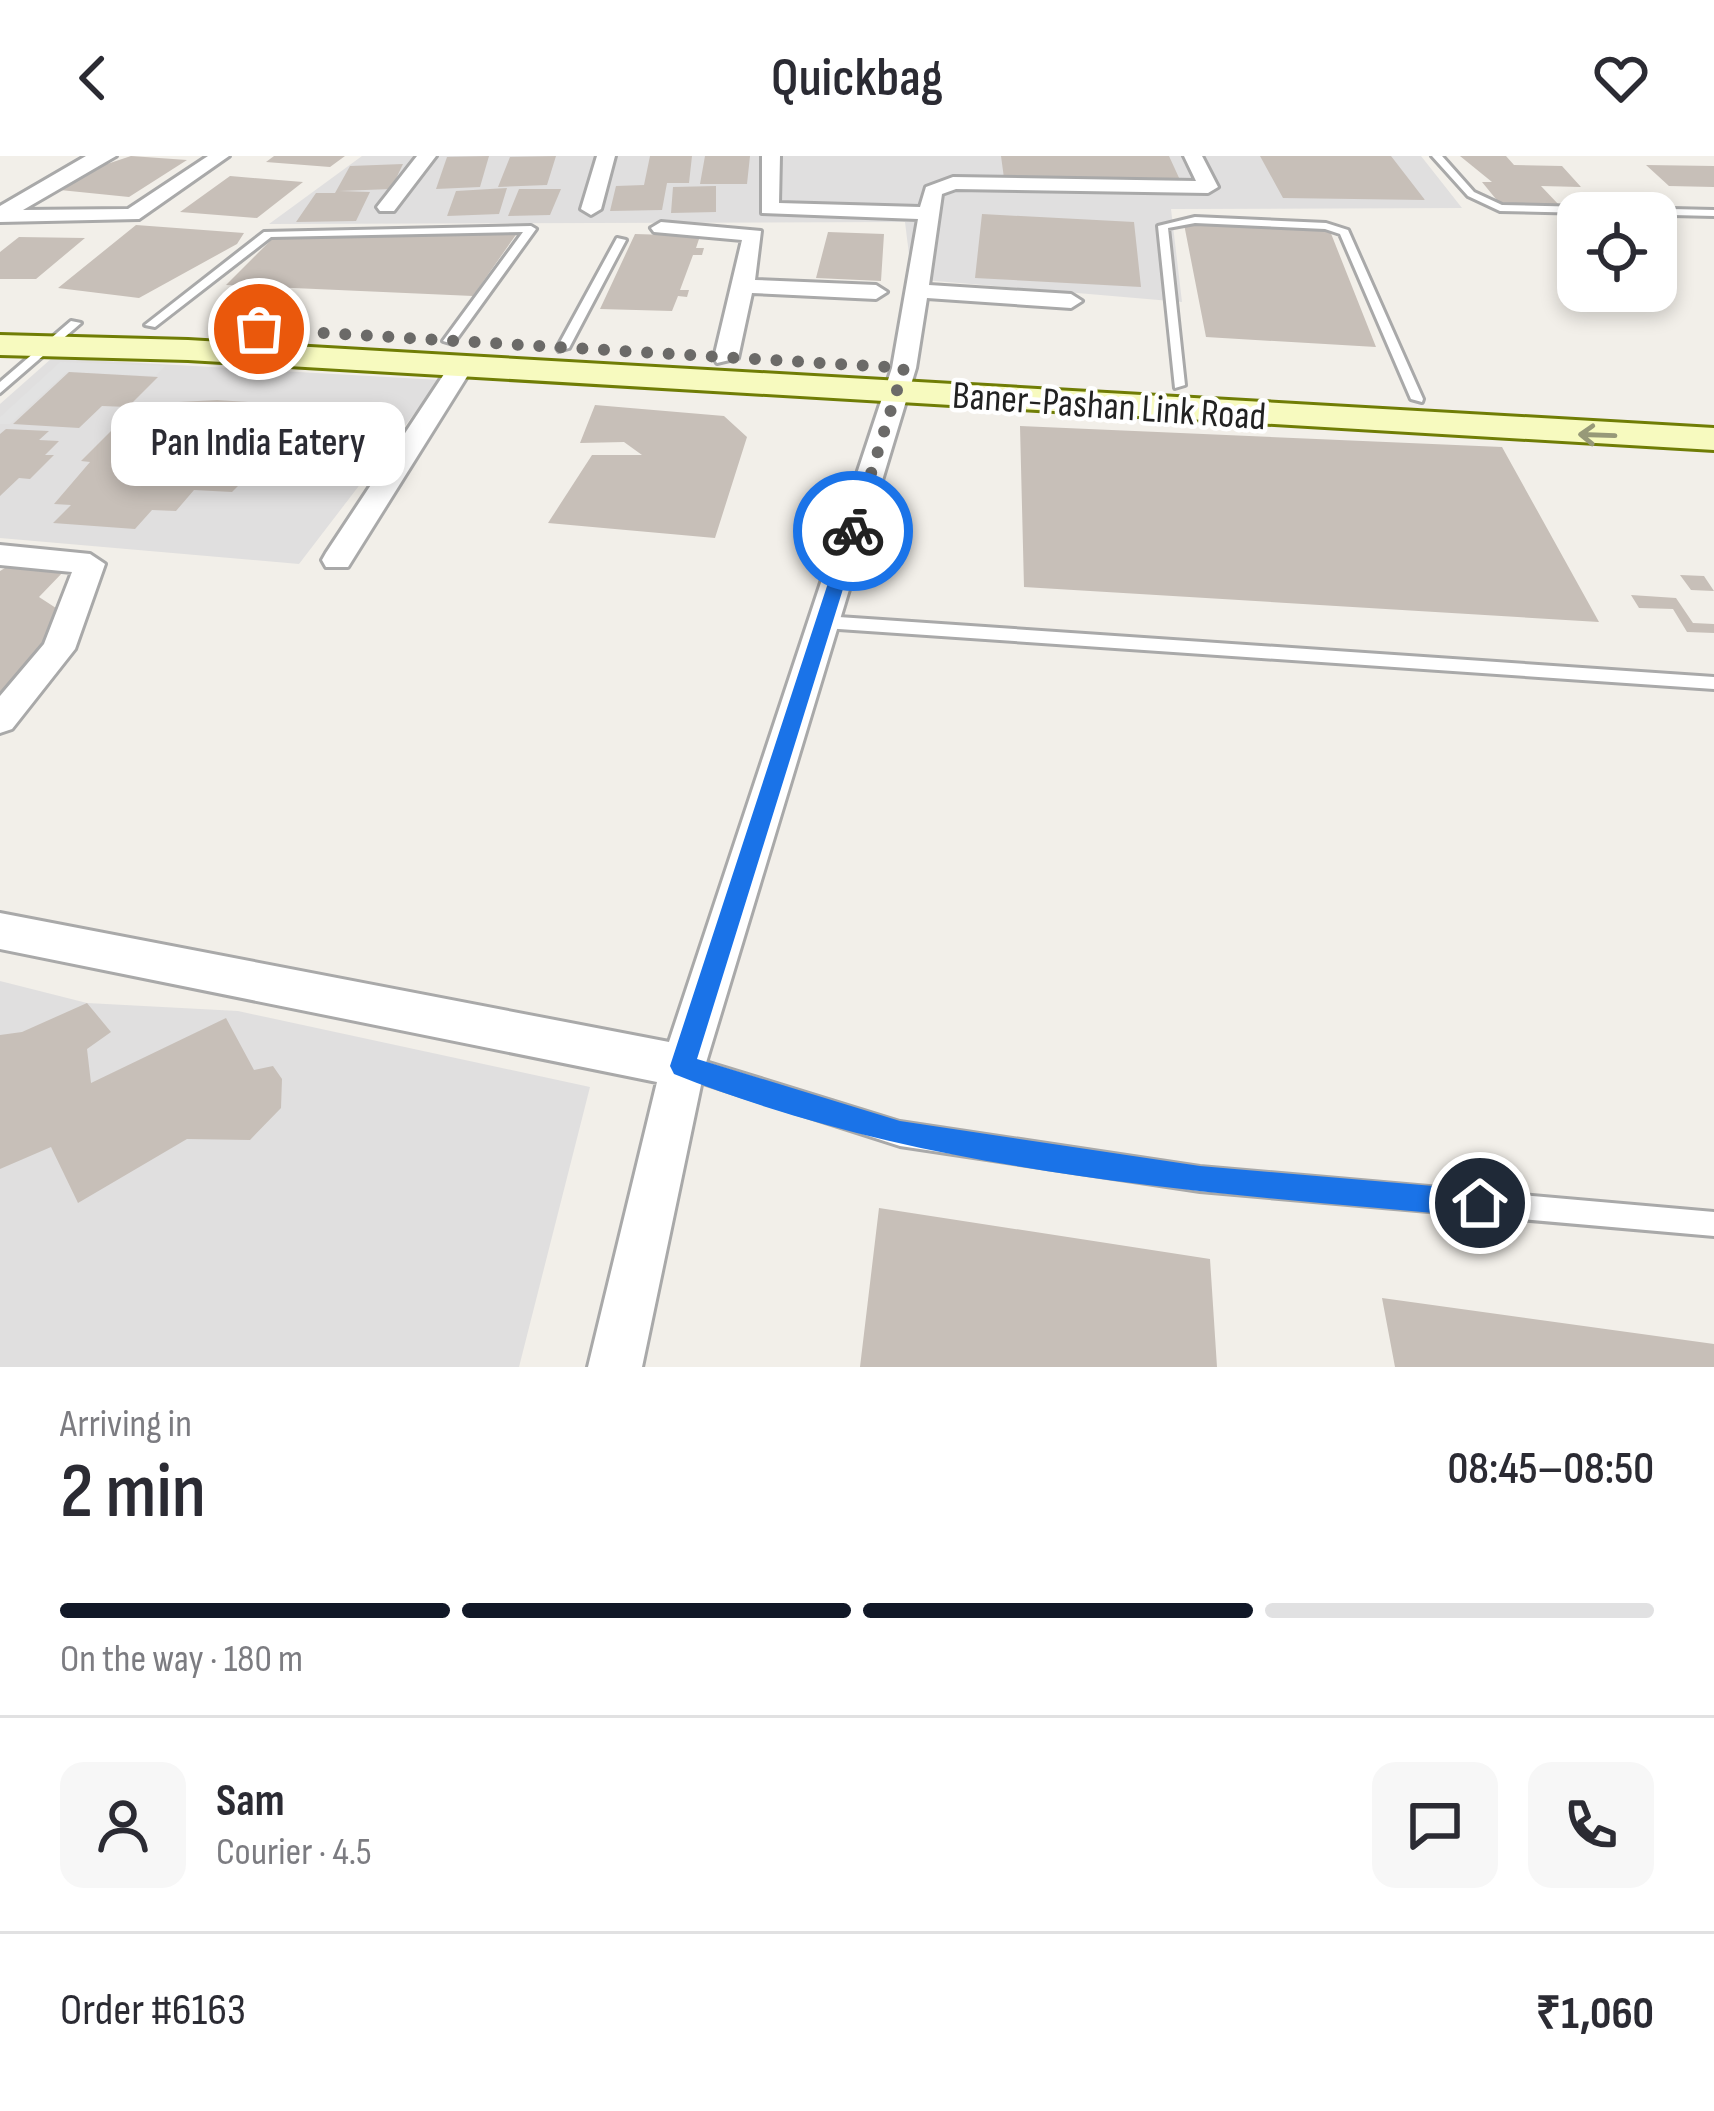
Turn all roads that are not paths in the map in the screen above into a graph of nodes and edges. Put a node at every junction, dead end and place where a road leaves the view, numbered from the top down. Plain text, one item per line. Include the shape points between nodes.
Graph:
1 (107, 156) edge
2 (220, 156) edge
3 (427, 156) edge
4 (606, 156) edge
5 (771, 156) edge
6 (1193, 156) edge
7 (1437, 156) edge
8 (986, 159) dead end
9 (963, 184) junction
10 (387, 207) dead end
11 (591, 209) dead end
12 (1714, 213) edge
13 (926, 214) junction
14 (0, 216) edge
15 (661, 228) dead end
16 (621, 240) dead end
17 (742, 286) junction
18 (876, 292) dead end
19 (915, 292) junction
20 (1071, 301) dead end
21 (0, 321) edge
22 (151, 325) junction
23 (62, 334) junction
24 (0, 344) edge
25 (563, 348) junction
26 (455, 354) junction
27 (726, 358) junction
28 (900, 381) junction
29 (1179, 385) junction
30 (0, 389) edge
31 (1417, 399) junction
32 (1714, 412) edge
33 (1714, 440) edge
34 (0, 555) edge
35 (337, 560) dead end
36 (824, 622) junction
37 (1714, 683) edge
38 (0, 720) edge
39 (0, 931) edge
40 (682, 1066) junction
41 (1714, 1224) edge
42 (615, 1367) edge

1 - 14 street
2 - 14 street via 132,215
3 - 10 street
4 - 11 street
5 - 13 street via 769,209
6 - 9 street via 1208,187
7 - 12 lane via 1471,194 1500,208
8 - 9 street via 981,176
9 - 13 street via 940,185
13 - 19 street
15 - 17 street via 754,235
16 - 25 lane
17 - 18 street
17 - 27 street
19 - 20 street
19 - 28 street
21 - 23 street, Baner-Pashan Link Road
22 - 23 street, Baner-Pashan Link Road
22 - 26 street, Baner-Pashan Link Road
22 - 26 lane via 268,234 531,229
23 - 24 street, Baner-Pashan Link Road
23 - 26 street, Baner-Pashan Link Road
23 - 30 lane
25 - 26 street, Baner-Pashan Link Road
25 - 27 street, Baner-Pashan Link Road
26 - 28 street, Baner-Pashan Link Road
26 - 35 street
27 - 28 street, Baner-Pashan Link Road
28 - 29 street, Baner-Pashan Link Road
33 -> 28 street, Baner-Pashan Link Road
28 - 36 street
29 - 31 street, Baner-Pashan Link Road
29 - 31 lane via 1163,226 1326,226 1344,232
31 - 32 street, Baner-Pashan Link Road
34 - 38 street via 90,564 59,649
36 - 37 lane
36 - 40 street
39 - 40 street
40 - 41 lane via 946,1141 1200,1179
40 - 42 street

